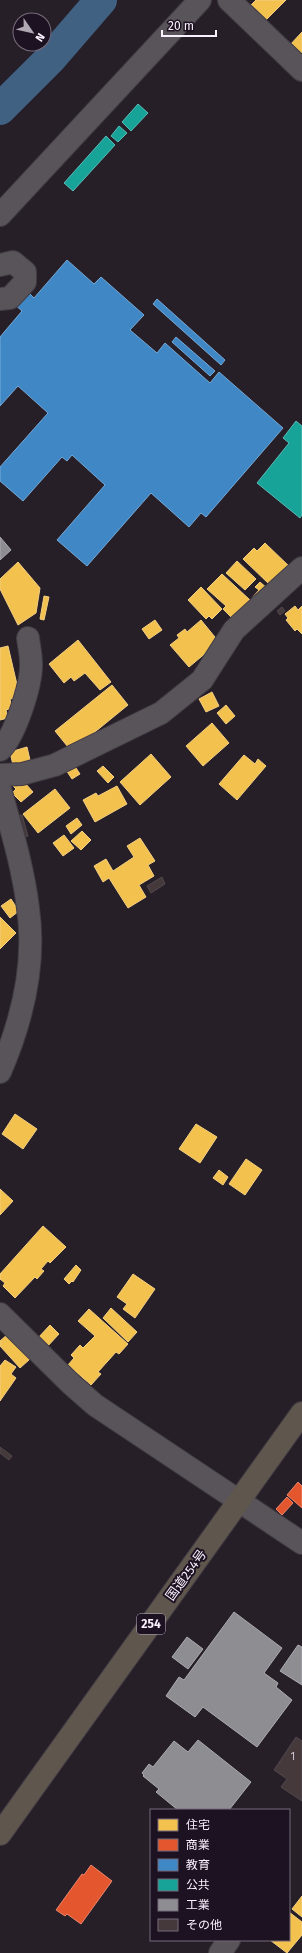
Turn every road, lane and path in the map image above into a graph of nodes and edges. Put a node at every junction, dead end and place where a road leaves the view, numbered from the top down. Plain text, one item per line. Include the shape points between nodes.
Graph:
1 (200, 0) edge
2 (229, 0) edge
3 (302, 70) edge
4 (0, 215) edge
5 (0, 265) edge
6 (0, 299) edge
7 (302, 568) edge
8 (28, 638) dead end
9 (0, 750) edge
10 (0, 775) edge
11 (0, 789) edge
12 (0, 1072) edge
13 (0, 1314) edge
14 (302, 1413) edge
15 (239, 1502) junction
16 (302, 1543) edge
17 (0, 1834) edge
18 (228, 1941) edge
19 (220, 1953) edge

1 - 4 street
2 - 3 street
5 - 6 street via 13,262 25,272 25,282 10,298
7 - 10 street via 234,630 202,680 161,713 56,764 22,774
8 - 9 street via 31,664 25,695 16,727 6,745
11 - 12 street via 24,881 30,939 18,1026
13 - 15 street via 95,1405
14 - 15 highway, 国道254号 / 254
15 - 16 street
15 - 17 highway, 国道254号 / 254
18 - 19 street

